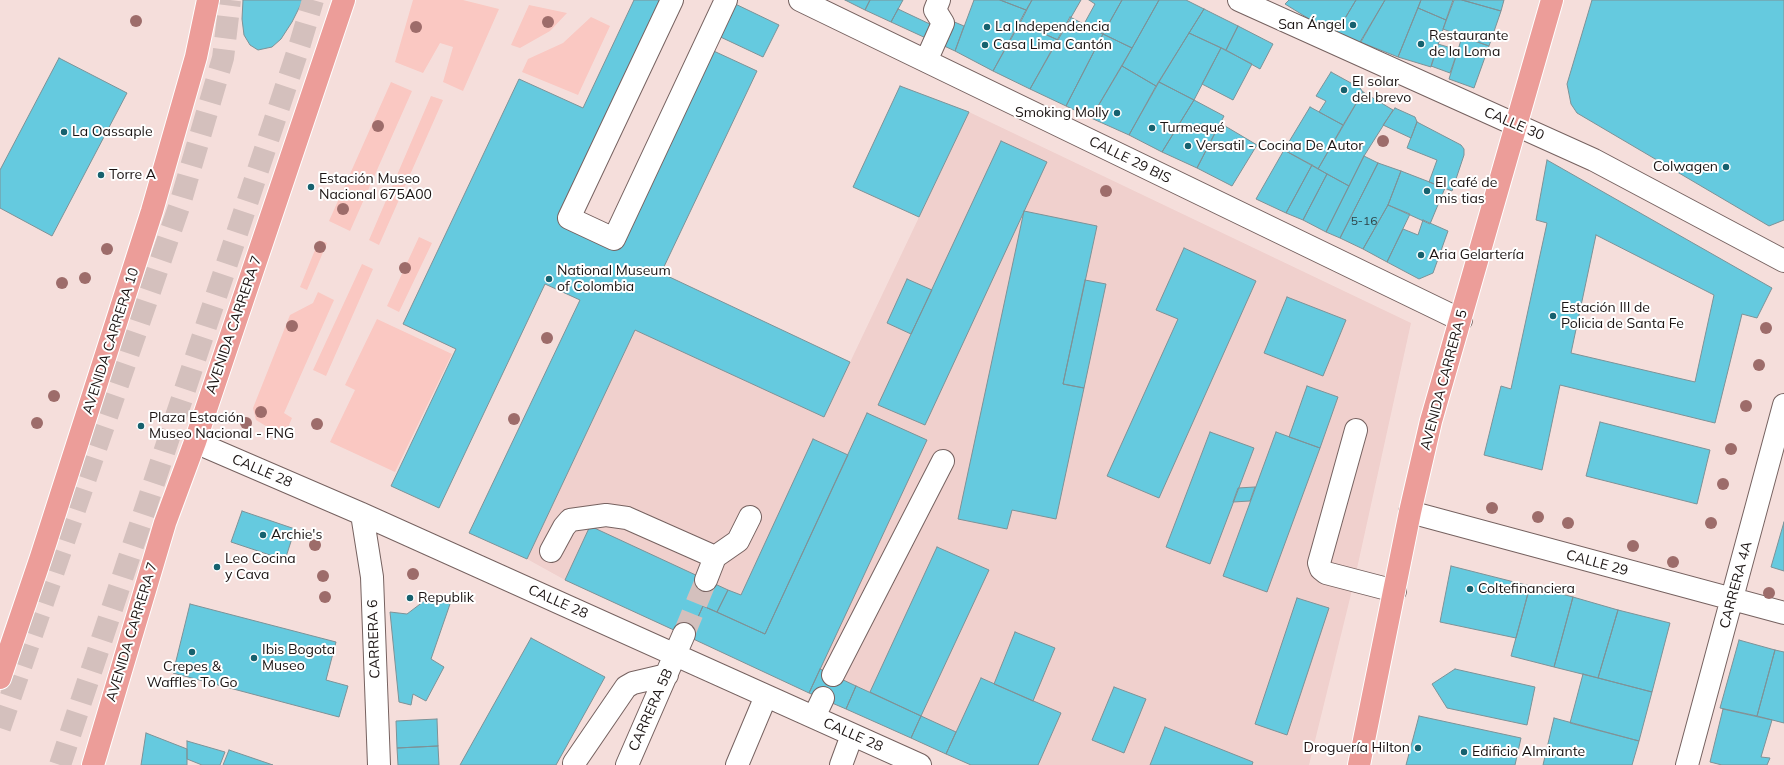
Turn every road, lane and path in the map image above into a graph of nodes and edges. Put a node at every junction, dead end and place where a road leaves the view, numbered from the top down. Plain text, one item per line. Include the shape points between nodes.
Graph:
1 (208, 0) edge
2 (344, 0) edge
3 (672, 0) edge
4 (726, 0) edge
5 (800, 0) edge
6 (940, 0) edge
7 (1239, 0) edge
8 (1552, 0) edge
9 (926, 61) junction
10 (1517, 126) junction
11 (1784, 261) edge
12 (1461, 320) junction
13 (1784, 405) edge
14 (1356, 430) dead end
15 (194, 442) junction
16 (944, 461) dead end
17 (1410, 512) junction
18 (362, 514) junction
19 (750, 517) dead end
20 (551, 551) dead end
21 (715, 557) junction
22 (706, 580) tunnel mouth
23 (1394, 591) junction
24 (1732, 599) junction
25 (1784, 613) edge
26 (684, 634) tunnel mouth
27 (675, 655) junction
28 (666, 675) junction
29 (833, 675) dead end
30 (0, 678) edge
31 (766, 696) junction
32 (852, 735) junction
33 (574, 763) dead end
34 (93, 765) edge
35 (379, 765) edge
36 (627, 765) edge
37 (737, 765) edge
38 (841, 765) edge
39 (920, 765) edge
40 (1359, 765) edge
41 (1687, 765) edge

1 - 30 main road, AVENIDA CARRERA 10 via 196,57 152,211
2 - 15 main road, AVENIDA CARRERA 7
3 - 4 street via 569,218 614,239
5 - 9 street, CALLE 29 BIS
6 - 9 street via 935,10 944,23
7 - 10 street, CALLE 30
8 - 10 main road, AVENIDA CARRERA 5
9 - 12 street, CALLE 29 BIS
10 - 11 street, CALLE 30 via 1594,160
10 - 12 main road, AVENIDA CARRERA 5
12 - 17 main road, AVENIDA CARRERA 5 via 1431,421
13 - 24 street, CARRERA 4A
14 - 23 street via 1319,563 1326,573
15 - 18 street, CALLE 28
15 - 34 main road, AVENIDA CARRERA 7 via 165,523
16 - 29 street
17 - 23 main road, AVENIDA CARRERA 5
17 - 24 street, CALLE 29
18 - 27 street, CALLE 28
18 - 35 street, CARRERA 6 via 372,577
19 - 21 street via 738,541
20 - 21 street via 570,520 606,515 627,518
21 - 22 street
23 - 40 main road, AVENIDA CARRERA 5
24 - 25 street, CALLE 29
24 - 41 street, CARRERA 4A
26 - 27 street, CARRERA 5B
27 - 28 street, CARRERA 5B
27 - 31 street, CALLE 28
28 - 33 street via 626,687
28 - 36 street, CARRERA 5B
31 - 32 street, CALLE 28 via 818,708
31 - 37 street
32 - 38 street
32 - 39 street, CALLE 28

